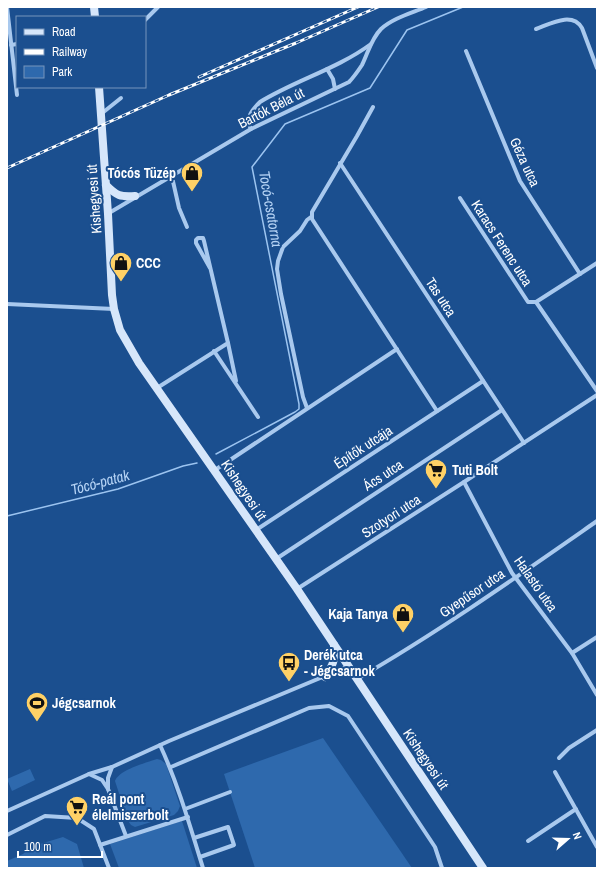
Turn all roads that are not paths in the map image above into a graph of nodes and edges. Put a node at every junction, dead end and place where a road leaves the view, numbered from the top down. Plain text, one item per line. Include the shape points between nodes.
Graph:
1 (7, 7) edge
2 (158, 7) edge
3 (426, 7) edge
4 (146, 19) edge
5 (536, 29) dead end
6 (16, 44) edge
7 (371, 44) junction
8 (11, 45) junction
9 (466, 51) dead end
10 (597, 68) edge
11 (326, 69) junction
12 (16, 87) edge
13 (16, 88) edge
14 (99, 88) edge
15 (335, 89) junction
16 (17, 95) dead end
17 (121, 98) dead end
18 (373, 107) dead end
19 (101, 114) junction
20 (251, 129) junction
21 (340, 163) junction
22 (172, 177) junction
23 (106, 185) junction
24 (135, 196) junction
25 (460, 198) dead end
26 (108, 214) junction
27 (311, 218) junction
28 (187, 227) dead end
29 (597, 263) edge
30 (210, 268) junction
31 (580, 274) junction
32 (536, 302) junction
33 (7, 304) edge
34 (114, 309) junction
35 (228, 343) junction
36 (397, 349) junction
37 (214, 351) junction
38 (232, 362) junction
39 (223, 364) junction
40 (483, 381) junction
41 (237, 383) junction
42 (157, 388) junction
43 (597, 391) edge
44 (597, 395) edge
45 (308, 408) junction
46 (502, 410) junction
47 (437, 411) junction
48 (258, 417) dead end
49 (524, 443) junction
50 (215, 470) junction
51 (464, 482) junction
52 (597, 521) edge
53 (256, 531) junction
54 (276, 559) junction
55 (516, 577) junction
56 (297, 589) junction
57 (597, 638) edge
58 (334, 644) junction
59 (572, 653) junction
60 (349, 666) junction
61 (324, 677) junction
62 (357, 679) junction
63 (597, 695) edge
64 (597, 730) edge
65 (160, 745) junction
66 (558, 758) dead end
67 (112, 766) junction
68 (170, 767) junction
69 (554, 772) dead end
70 (89, 774) junction
71 (108, 789) junction
72 (230, 792) dead end
73 (185, 809) junction
74 (576, 809) junction
75 (7, 811) edge
76 (188, 817) junction
77 (7, 835) edge
78 (126, 836) junction
79 (194, 838) junction
80 (528, 841) dead end
81 (100, 845) junction
82 (597, 847) edge
83 (200, 857) junction
84 (476, 857) junction
85 (109, 868) edge
86 (203, 868) edge
87 (441, 868) edge
88 (477, 868) edge
89 (483, 868) edge

1 - 8 street
2 - 4 street
3 - 7 street, Bartók Béla út via 386,26
5 - 10 street via 563,20 575,20 579,23
6 - 8 street
7 - 11 street via 356,55
7 - 15 street, Bartók Béla út via 356,74 349,82
8 - 12 street
9 - 31 street, Géza utca via 520,181
11 - 15 street via 334,79
11 - 20 street via 260,102 249,116
13 - 16 street
14 - 19 street, Kishegyesi út
15 - 20 street, Bartók Béla út
17 - 19 street
18 - 21 street
19 - 23 street, Kishegyesi út
20 - 22 street, Bartók Béla út
21 - 27 street
21 - 40 street, Tas utca
22 - 24 street, Bartók Béla út
22 - 28 street via 179,208
23 - 24 street via 122,197
23 - 26 street, Kishegyesi út
24 - 26 street, Bartók Béla út
25 - 32 street, Karacs Ferenc utca via 528,302
26 - 34 street, Kishegyesi út
27 - 36 street
27 - 45 street via 283,247 277,269 303,396
29 - 31 street
30 - 30 street via 204,241 198,238 196,243
30 - 35 street
31 - 32 street
32 - 43 street, Karacs Ferenc utca
33 - 34 street
34 - 42 street, Kishegyesi út via 128,346
35 - 37 street
35 - 38 street
36 - 45 street
36 - 47 street
37 - 39 street
37 - 42 street
38 - 39 street
38 - 41 street
39 - 41 street
40 - 46 street, Tas utca
40 - 47 street, Építők utcája
41 - 48 street
42 - 50 street, Kishegyesi út
44 - 49 street, Szotyori utca
45 - 50 street
46 - 49 street, Tas utca
46 - 54 street, Ács utca
47 - 53 street, Építők utcája
49 - 51 street, Szotyori utca
50 - 53 street, Kishegyesi út
51 - 55 street, Halastó utca
51 - 56 street, Szotyori utca
52 - 55 street, Gyepűsor utca
53 - 54 street, Kishegyesi út
54 - 56 street, Kishegyesi út
55 - 59 street, Halastó utca
55 - 62 street, Gyepűsor utca via 400,654
56 - 58 street, Kishegyesi út
57 - 59 street
58 - 60 street, Kishegyesi út
58 - 61 street via 334,662
59 - 63 street, Halastó utca
60 - 61 street
60 - 62 street, Kishegyesi út
61 - 65 street
62 - 84 street, Kishegyesi út
64 - 66 street
65 - 67 street
65 - 68 street
67 - 70 street
67 - 71 street
68 - 73 street
68 - 87 street via 309,708 328,706 348,716 435,848
69 - 74 street
70 - 71 street via 102,780
70 - 75 street
71 - 78 street
72 - 73 street
73 - 76 street
74 - 80 street
74 - 82 street
76 - 78 street
76 - 79 street
77 - 81 street via 45,816 77,818 94,829
78 - 81 street
79 - 83 street
79 - 83 street via 228,827 234,845
81 - 85 street
83 - 86 street
84 - 88 street
84 - 89 street, Kishegyesi út

